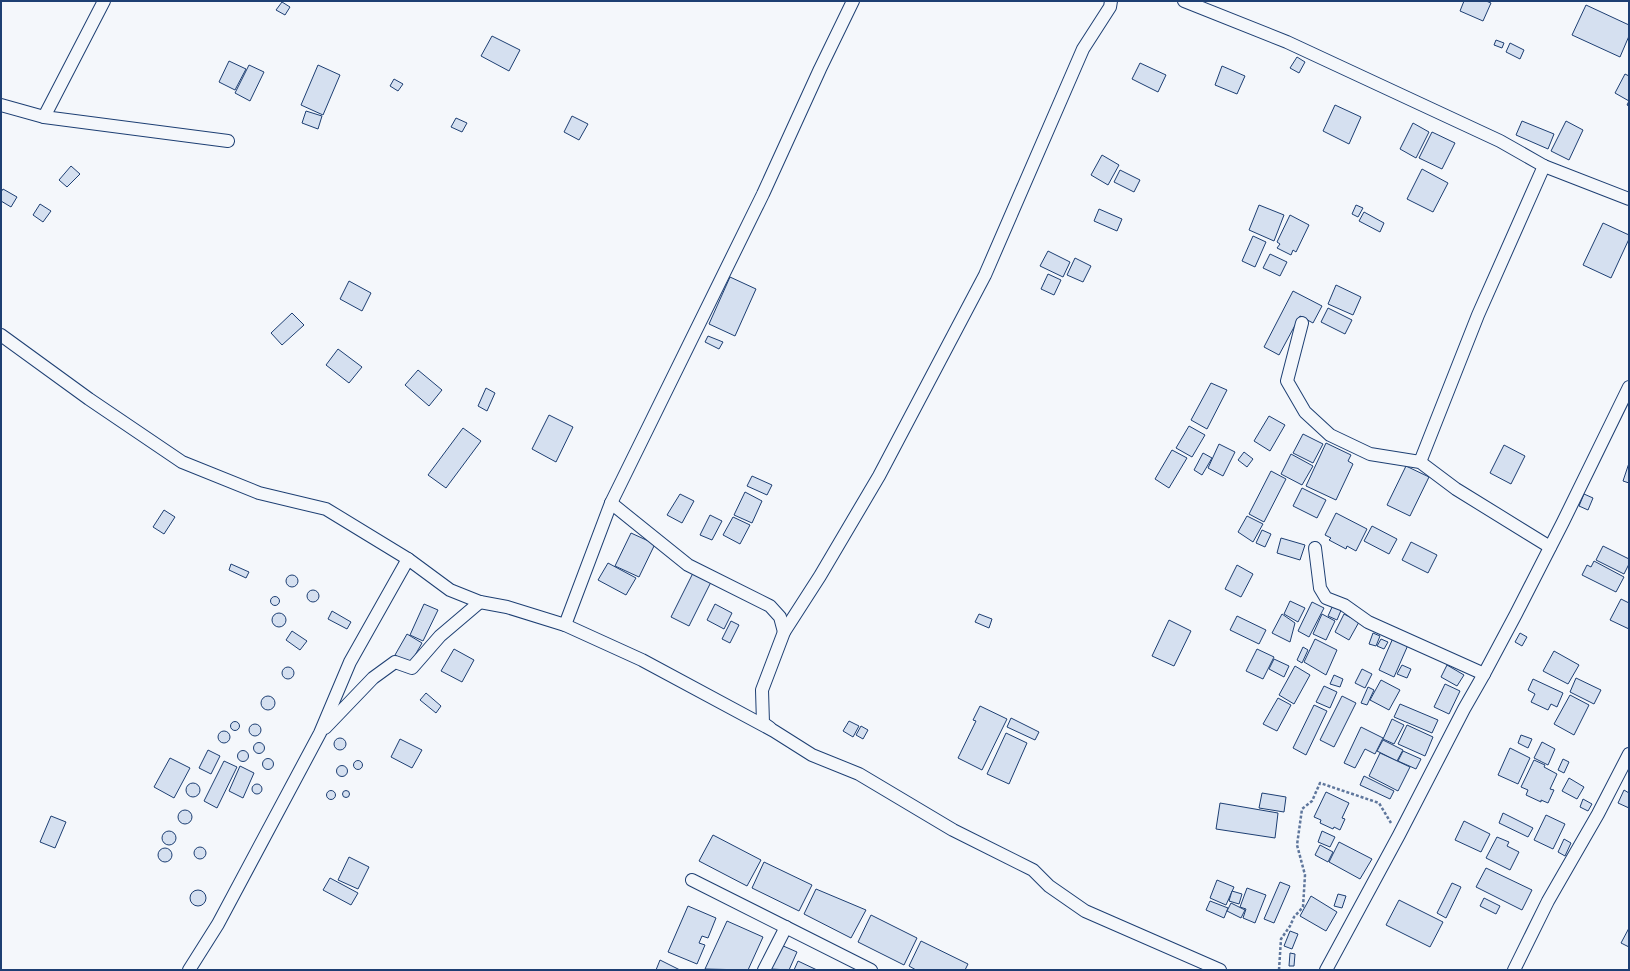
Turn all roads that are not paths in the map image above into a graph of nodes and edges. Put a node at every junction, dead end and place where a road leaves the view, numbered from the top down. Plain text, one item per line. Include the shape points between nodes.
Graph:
1 (104, 1) edge
2 (853, 1) edge
3 (1111, 1) edge
4 (1184, 1) edge
5 (1, 105) edge
6 (44, 117) junction
7 (228, 141) dead end
8 (1544, 166) junction
9 (1629, 199) edge
10 (1302, 323) dead end
11 (1, 335) edge
12 (1629, 387) edge
13 (1420, 462) junction
14 (611, 503) junction
15 (1550, 547) junction
16 (1315, 548) dead end
17 (408, 559) junction
18 (480, 602) junction
19 (565, 625) junction
20 (784, 632) junction
21 (1484, 674) junction
22 (774, 731) junction
23 (320, 733) junction
24 (1629, 754) edge
25 (692, 880) dead end
26 (786, 927) junction
27 (1206, 967) edge
28 (189, 970) edge
29 (764, 970) edge
30 (871, 970) edge
31 (1220, 970) edge
32 (1326, 970) edge
33 (1514, 970) edge

1 - 6 street
2 - 14 street via 763,194
3 - 20 street via 1110,7 1084,49 985,275 879,476
4 - 8 street via 1287,42 1500,141
5 - 6 street
6 - 7 street
8 - 9 street
8 - 13 street via 1478,315
10 - 13 street via 1287,381 1305,412 1330,435 1370,454
11 - 17 street via 182,462 259,493 326,509
12 - 15 street
13 - 15 street via 1456,489
14 - 19 street
14 - 20 street via 688,565 770,606 780,617
15 - 21 street
16 - 21 street via 1320,588 1326,598 1344,605 1368,622
17 - 18 street via 450,590
17 - 23 street via 350,662
18 - 19 street via 507,607
18 - 23 street via 440,636 412,668 395,662 373,678
19 - 22 street via 642,660
20 - 22 street via 762,690 763,723
21 - 32 street
22 - 27 street via 812,755 859,774 953,830 1033,870 1049,886 1085,911
23 - 28 street via 218,924
24 - 33 street via 1548,901
25 - 26 street
26 - 29 street
26 - 30 street
27 - 31 street

